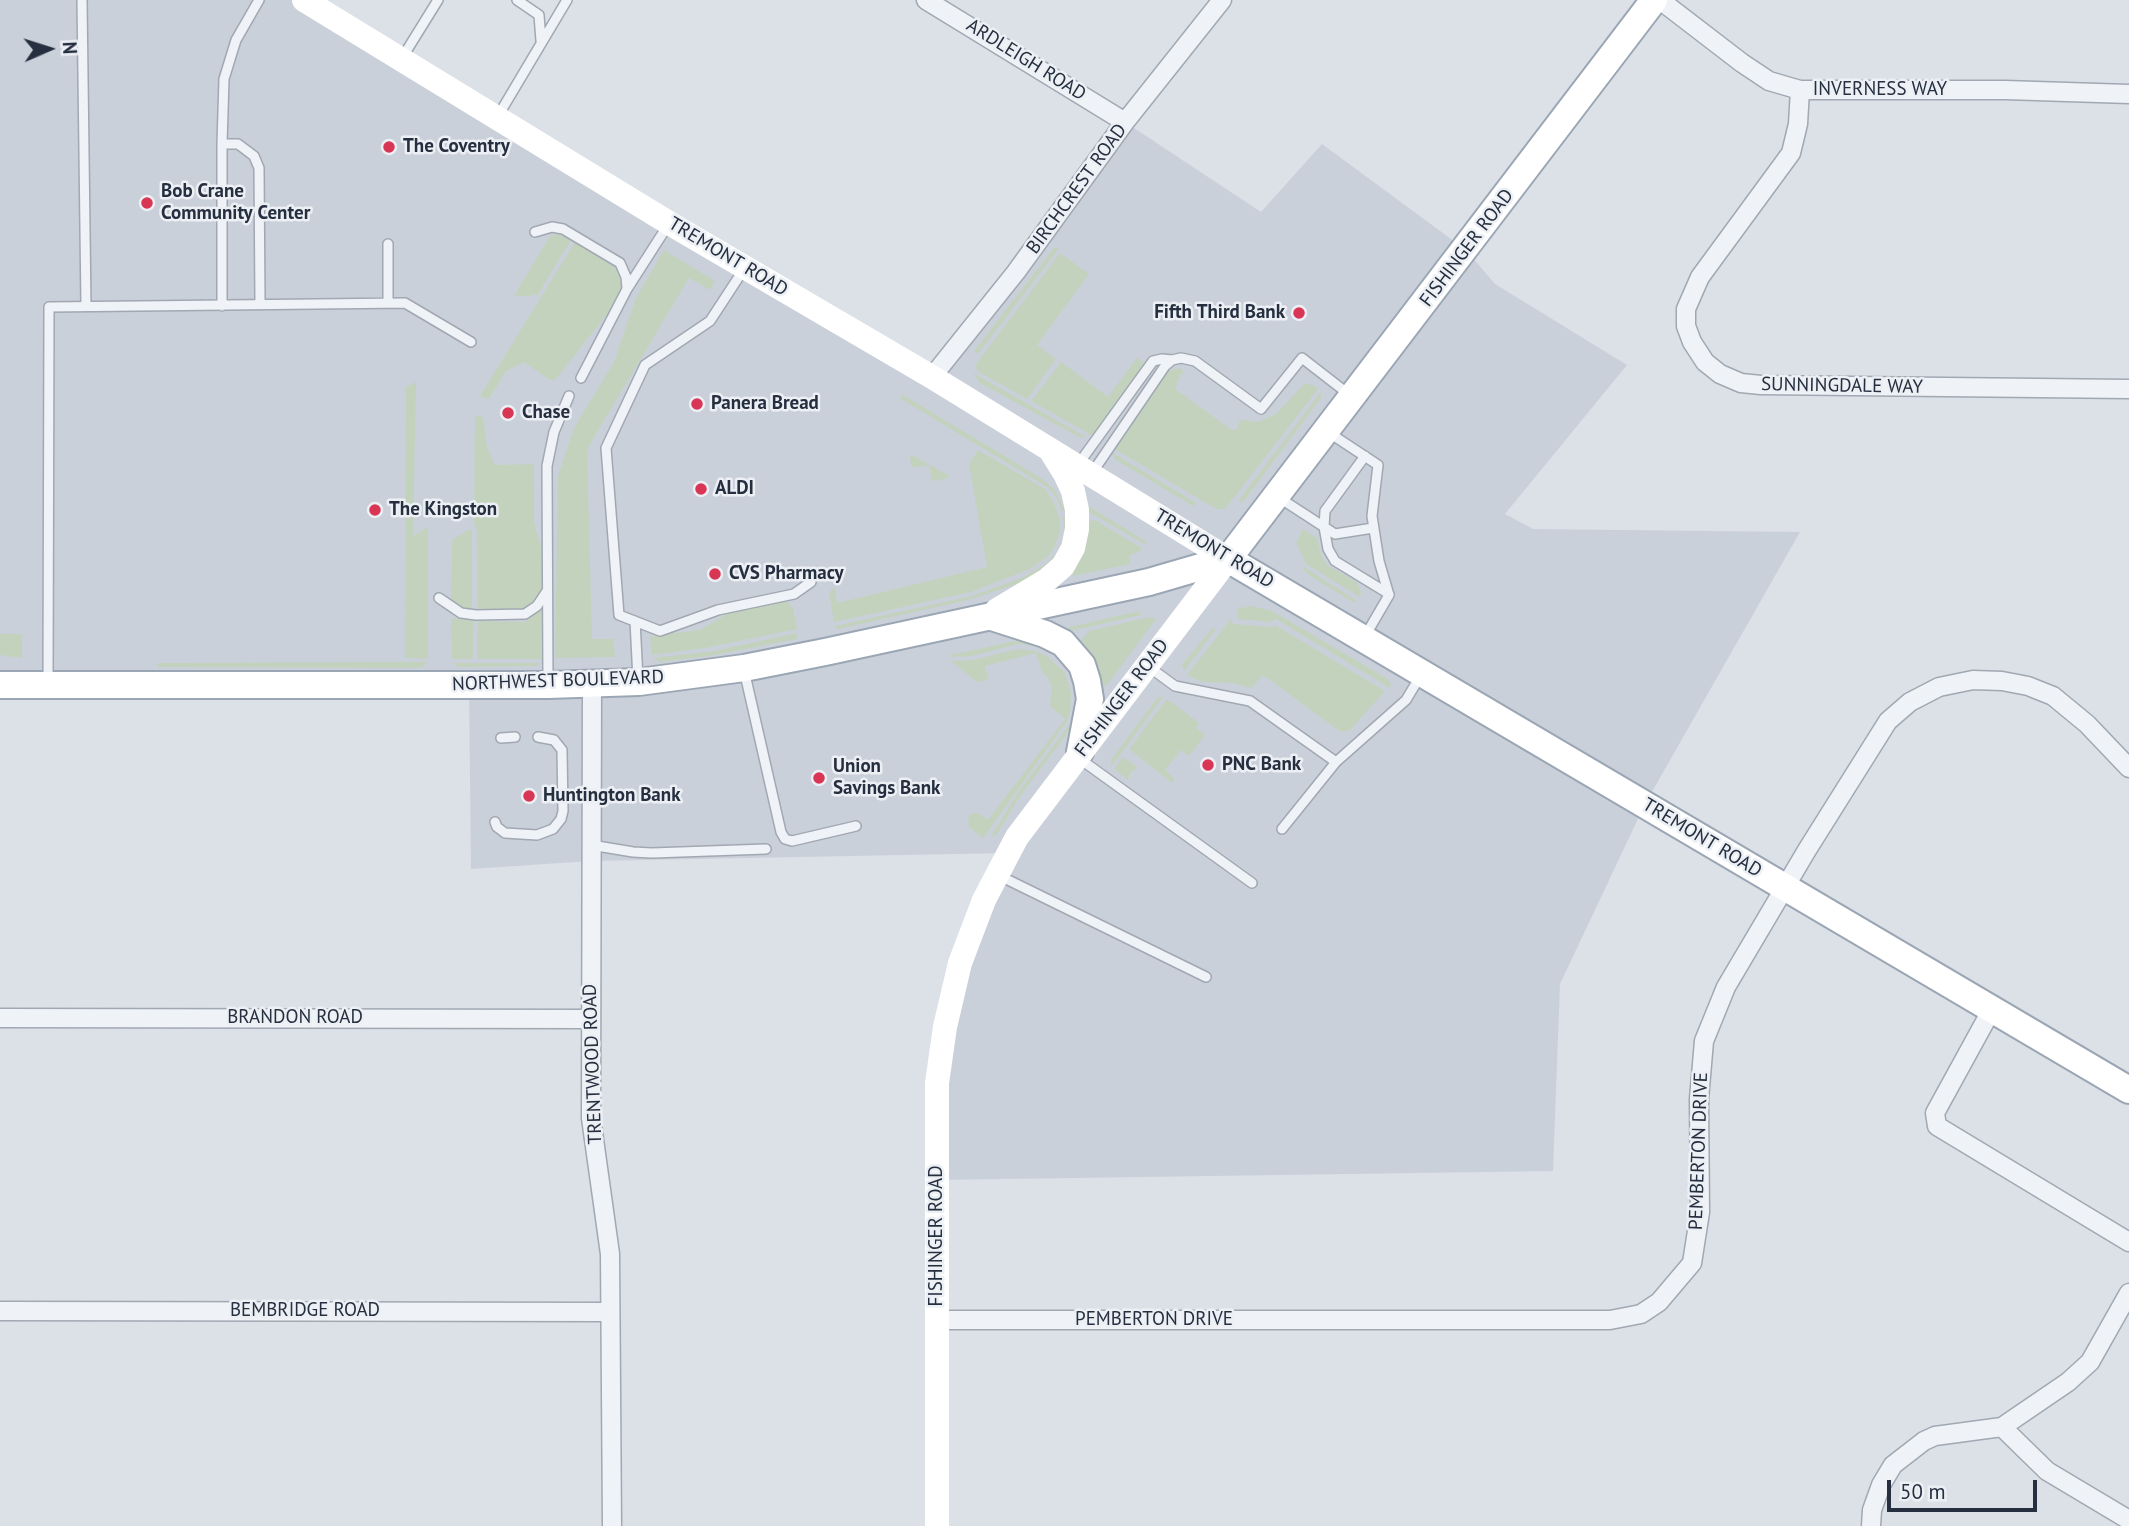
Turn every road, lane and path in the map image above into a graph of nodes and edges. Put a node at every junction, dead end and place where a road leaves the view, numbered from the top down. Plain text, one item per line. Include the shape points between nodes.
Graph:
1 (82, 0) edge
2 (259, 0) edge
3 (304, 0) edge
4 (438, 0) edge
5 (517, 0) edge
6 (567, 0) edge
7 (926, 0) edge
8 (1222, 0) edge
9 (1654, 0) edge
10 (1660, 0) edge
11 (541, 43) junction
12 (401, 60) junction
13 (1800, 90) junction
14 (2129, 94) edge
15 (497, 118) junction
16 (1125, 122) junction
17 (222, 144) junction
18 (669, 223) junction
19 (535, 232) dead end
20 (388, 244) dead end
21 (745, 268) junction
22 (627, 289) junction
23 (388, 303) junction
24 (260, 304) junction
25 (86, 306) junction
26 (222, 306) junction
27 (471, 342) dead end
28 (1172, 360) junction
29 (932, 377) junction
30 (581, 379) dead end
31 (2129, 389) edge
32 (569, 396) dead end
33 (1352, 398) junction
34 (1327, 431) junction
35 (1050, 450) junction
36 (1365, 456) junction
37 (1084, 470) junction
38 (1277, 496) junction
39 (1324, 527) junction
40 (1373, 528) junction
41 (1228, 559) junction
42 (811, 582) dead end
43 (547, 590) junction
44 (1389, 594) junction
45 (439, 598) dead end
46 (987, 616) junction
47 (635, 621) junction
48 (1364, 639) junction
49 (1147, 665) junction
50 (744, 668) junction
51 (1422, 674) junction
52 (639, 682) junction
53 (592, 684) junction
54 (0, 685) edge
55 (48, 685) junction
56 (548, 685) junction
57 (515, 737) dead end
58 (538, 737) dead end
59 (501, 738) dead end
60 (1079, 754) junction
61 (1336, 762) junction
62 (2129, 768) edge
63 (495, 822) dead end
64 (856, 826) dead end
65 (1282, 829) dead end
66 (591, 845) junction
67 (766, 849) dead end
68 (997, 874) junction
69 (1252, 883) dead end
70 (1786, 887) junction
71 (1206, 977) dead end
72 (1992, 1009) junction
73 (0, 1018) edge
74 (590, 1019) junction
75 (2129, 1090) edge
76 (2129, 1242) edge
77 (2129, 1293) edge
78 (0, 1311) edge
79 (610, 1312) junction
80 (936, 1320) junction
81 (2003, 1427) junction
82 (2129, 1520) edge
83 (612, 1526) edge
84 (937, 1526) edge
85 (1871, 1526) edge

1 - 25 lane
2 - 17 lane via 236,40 225,79
3 - 12 main road, TREMONT ROAD
4 - 12 lane
5 - 11 lane via 539,15
6 - 11 lane
7 - 16 street, ARDLEIGH ROAD
8 - 16 street, BIRCHCREST ROAD
9 - 33 main road, FISHINGER ROAD
10 - 13 street, INVERNESS WAY via 1769,81
11 - 15 lane
12 - 15 main road, TREMONT ROAD
13 - 14 street, INVERNESS WAY
13 - 31 street, SUNNINGDALE WAY via 1791,153 1700,277 1686,309 1686,326 1705,362 1741,383 1761,385
15 - 18 main road, TREMONT ROAD
16 - 29 street, BIRCHCREST ROAD via 1016,272
17 - 24 lane via 238,145 254,156 259,168
17 - 26 lane
18 - 21 main road, TREMONT ROAD
18 - 22 lane
19 - 22 lane via 563,229 620,264
20 - 23 lane
21 - 29 main road, TREMONT ROAD
21 - 47 lane via 710,321 645,365 606,448 619,615
22 - 30 lane
23 - 24 lane
23 - 27 lane via 405,303
24 - 26 lane
25 - 26 lane
25 - 55 lane via 49,307
28 - 33 lane via 1195,361 1261,409 1302,359
28 - 37 lane
28 - 37 lane via 1153,361
29 - 35 main road, TREMONT ROAD
32 - 43 lane via 554,432 547,466
33 - 34 main road, FISHINGER ROAD
34 - 36 lane
34 - 38 main road, FISHINGER ROAD
35 - 37 main road, TREMONT ROAD
35 - 46 main road via 1073,491 1077,510 1073,548 1063,566 1047,580
36 - 39 lane via 1325,510
36 - 40 lane via 1378,465
37 - 41 main road, TREMONT ROAD
38 - 39 lane
38 - 41 main road, FISHINGER ROAD
39 - 40 lane via 1335,534
39 - 44 lane via 1335,561
40 - 44 lane
41 - 46 main road, NORTHWEST BOULEVARD via 1149,582
41 - 48 main road, TREMONT ROAD
41 - 49 main road, FISHINGER ROAD
42 - 47 lane via 794,594 718,610 660,631
43 - 45 lane via 526,614 461,613
43 - 56 lane
44 - 48 lane
46 - 50 main road, NORTHWEST BOULEVARD
46 - 60 main road via 1045,634 1065,646 1082,665 1090,699
47 - 52 lane
48 - 51 main road, TREMONT ROAD
49 - 60 main road, FISHINGER ROAD
49 - 61 lane via 1175,686 1250,701
50 - 52 main road, NORTHWEST BOULEVARD
50 - 64 lane via 785,839
51 - 61 lane via 1406,700
51 - 70 main road, TREMONT ROAD
52 - 53 main road, NORTHWEST BOULEVARD
53 - 56 main road, NORTHWEST BOULEVARD
53 - 66 street, TRENTWOOD ROAD
54 - 55 main road, NORTHWEST BOULEVARD
55 - 56 main road, NORTHWEST BOULEVARD
57 - 59 lane
58 - 63 lane via 554,740 562,750 561,819 546,832 520,835 505,833
60 - 68 main road, FISHINGER ROAD via 1017,837
60 - 69 lane
61 - 65 lane
62 - 70 street, PEMBERTON DRIVE via 2053,696 2002,681 1973,680 1939,687 1910,702 1888,721
66 - 67 lane via 652,853
66 - 74 street, TRENTWOOD ROAD
68 - 71 lane
68 - 80 main road, FISHINGER ROAD via 960,963 937,1083
70 - 72 main road, TREMONT ROAD
70 - 80 street, PEMBERTON DRIVE via 1726,987 1704,1041 1699,1099 1700,1212 1692,1262 1659,1302 1641,1314 1610,1320
72 - 75 main road, TREMONT ROAD
72 - 76 street via 1935,1113 1937,1126
73 - 74 street, BRANDON ROAD
74 - 79 street, TRENTWOOD ROAD via 591,1118 610,1254
77 - 81 street via 2090,1362
78 - 79 street, BEMBRIDGE ROAD
79 - 83 street, TRENTWOOD ROAD
80 - 84 main road, FISHINGER ROAD
81 - 82 street via 2047,1471
81 - 85 street via 1935,1436 1909,1451 1881,1485

